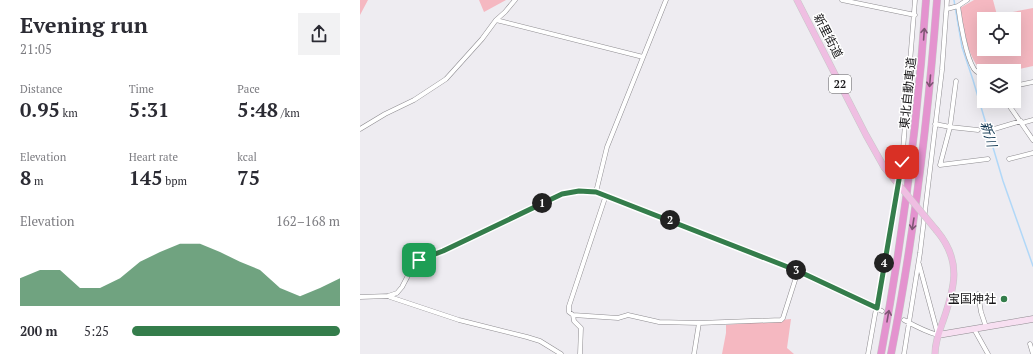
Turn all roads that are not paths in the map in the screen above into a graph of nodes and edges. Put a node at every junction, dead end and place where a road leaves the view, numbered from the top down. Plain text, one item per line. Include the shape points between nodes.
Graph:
1 (515, 0) edge
2 (666, 0) edge
3 (797, 0) edge
4 (842, 0) edge
5 (916, 0) edge
6 (926, 0) edge
7 (937, 0) edge
8 (947, 0) edge
9 (967, 0) edge
10 (958, 6) junction
11 (947, 9) junction
12 (915, 15) junction
13 (496, 20) junction
14 (643, 57) junction
15 (977, 71) edge
16 (956, 81) dead end
17 (1033, 82) edge
18 (1021, 85) edge
19 (1011, 108) edge
20 (1033, 120) edge
21 (1022, 122) junction
22 (935, 124) junction
23 (950, 128) junction
24 (360, 129) edge
25 (978, 130) dead end
26 (991, 130) dead end
27 (1033, 140) edge
28 (1033, 153) edge
29 (988, 159) dead end
30 (1009, 159) dead end
31 (596, 192) junction
32 (606, 195) junction
33 (918, 262) junction
34 (798, 271) junction
35 (978, 294) dead end
36 (388, 296) junction
37 (360, 297) edge
38 (877, 308) junction
39 (882, 311) dead end
40 (573, 315) junction
41 (1033, 319) edge
42 (904, 320) dead end
43 (699, 323) junction
44 (909, 323) junction
45 (986, 327) junction
46 (974, 329) junction
47 (938, 334) junction
48 (1030, 344) dead end
49 (561, 354) edge
50 (580, 354) edge
51 (694, 354) edge
52 (868, 354) edge
53 (881, 354) edge
54 (891, 354) edge
55 (904, 354) edge
56 (935, 354) edge
57 (988, 354) edge
58 (1032, 354) edge

1 - 13 street
2 - 14 street
3 - 47 main road, 新里街道 / 22, bridge via 884,167 949,248 954,268 952,292
4 - 12 street
5 - 12 street
53 -> 6 highway, 東北自動車道 via 914,144
7 -> 54 highway, 東北自動車道 via 921,168
8 - 11 street
9 - 10 street
10 - 11 street
10 - 15 street via 971,62
11 - 22 street
12 - 38 street via 902,162
13 - 14 street
13 - 24 street via 482,40 446,79 414,100
14 - 31 street via 607,147
16 - 23 street
17 - 18 street
19 - 21 street
20 - 21 street
21 - 26 street
21 - 27 street
22 - 23 street
22 - 33 street
23 - 25 street
23 - 29 street via 940,165
28 - 30 street
31 - 32 street
31 - 36 street via 562,194 419,260 397,294
32 - 34 street
32 - 40 street via 571,300 568,312
33 - 44 street
33 - 47 street
34 - 38 street
34 - 43 street via 783,318 780,320
35 - 45 street
36 - 37 street
36 - 49 street via 459,320 527,336
38 - 39 street
38 - 52 street
40 - 43 street via 618,318 628,316 659,322
40 - 50 street via 574,321 581,328
41 - 45 street
42 - 44 street
43 - 51 street
44 - 47 street
44 - 55 street
45 - 46 street
46 - 47 street
46 - 57 street
47 - 56 main road, 22
48 - 58 street

